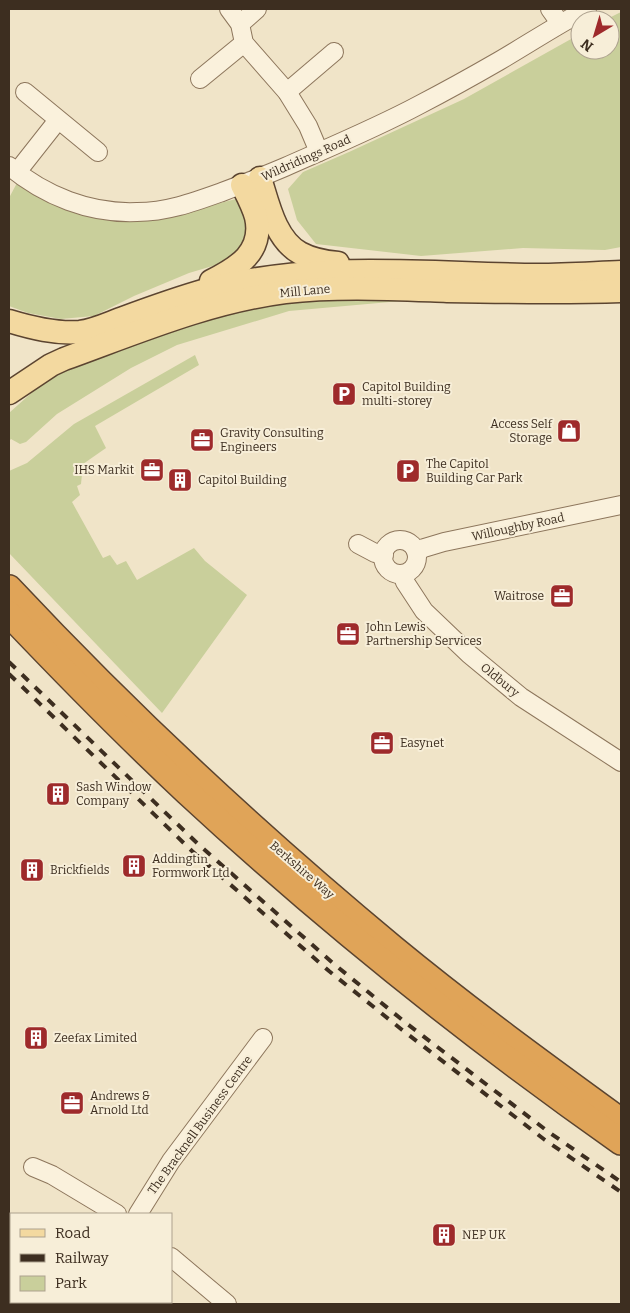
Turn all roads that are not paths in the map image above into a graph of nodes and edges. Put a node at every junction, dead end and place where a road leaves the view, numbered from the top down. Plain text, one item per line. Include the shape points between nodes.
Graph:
1 (229, 9) edge
2 (257, 9) edge
3 (550, 9) edge
4 (587, 9) edge
5 (560, 23) junction
6 (240, 24) junction
7 (244, 44) junction
8 (334, 52) dead end
9 (200, 79) dead end
10 (25, 92) dead end
11 (287, 92) junction
12 (58, 120) junction
13 (98, 152) dead end
14 (319, 152) junction
15 (13, 169) edge
16 (251, 182) junction
17 (385, 270) junction
18 (621, 272) edge
19 (621, 291) edge
20 (182, 297) junction
21 (9, 321) edge
22 (9, 393) edge
23 (621, 505) edge
24 (358, 544) dead end
25 (416, 552) junction
26 (384, 554) junction
27 (402, 574) junction
28 (9, 588) edge
29 (9, 614) edge
30 (621, 762) edge
31 (263, 1038) dead end
32 (621, 1121) edge
33 (621, 1142) edge
34 (33, 1167) dead end
35 (115, 1213) edge
36 (139, 1213) edge
37 (172, 1259) edge
38 (227, 1304) edge

1 - 6 street
2 - 6 street
3 - 5 street
4 - 5 street, Wildridings Road
5 - 14 street, Wildridings Road via 498,62 419,105
6 - 7 street
7 - 9 street
7 - 11 street
8 - 11 street
10 - 12 street
11 - 14 street via 308,126
12 - 13 street
12 - 15 street
14 - 16 street, Wildridings Road
15 - 16 street, Wildridings Road via 39,188 63,199 123,212 166,210
16 - 17 main road via 286,241 300,253 332,262
16 - 20 main road via 257,226 253,248 230,271
17 - 18 main road, Mill Lane via 539,275
17 - 20 main road, Mill Lane via 326,271 270,277
19 - 22 main road, Mill Lane via 525,293 350,288 254,297 189,314 64,359
20 - 21 main road, Mill Lane via 80,332 42,330
23 - 25 street, Willoughby Road via 444,542
24 - 26 street
25 - 26 street via 409,543 399,541 389,545
25 - 27 street via 414,566
26 - 27 street via 388,569
27 - 30 street, Oldbury via 424,611 469,654 521,697
28 - 32 highway, Berkshire Way via 173,753 327,892 525,1051
29 - 33 highway, Berkshire Way via 187,792 337,925 500,1054
31 - 36 street, The Bracknell Business Centre via 171,1161
34 - 35 street
37 - 38 street

